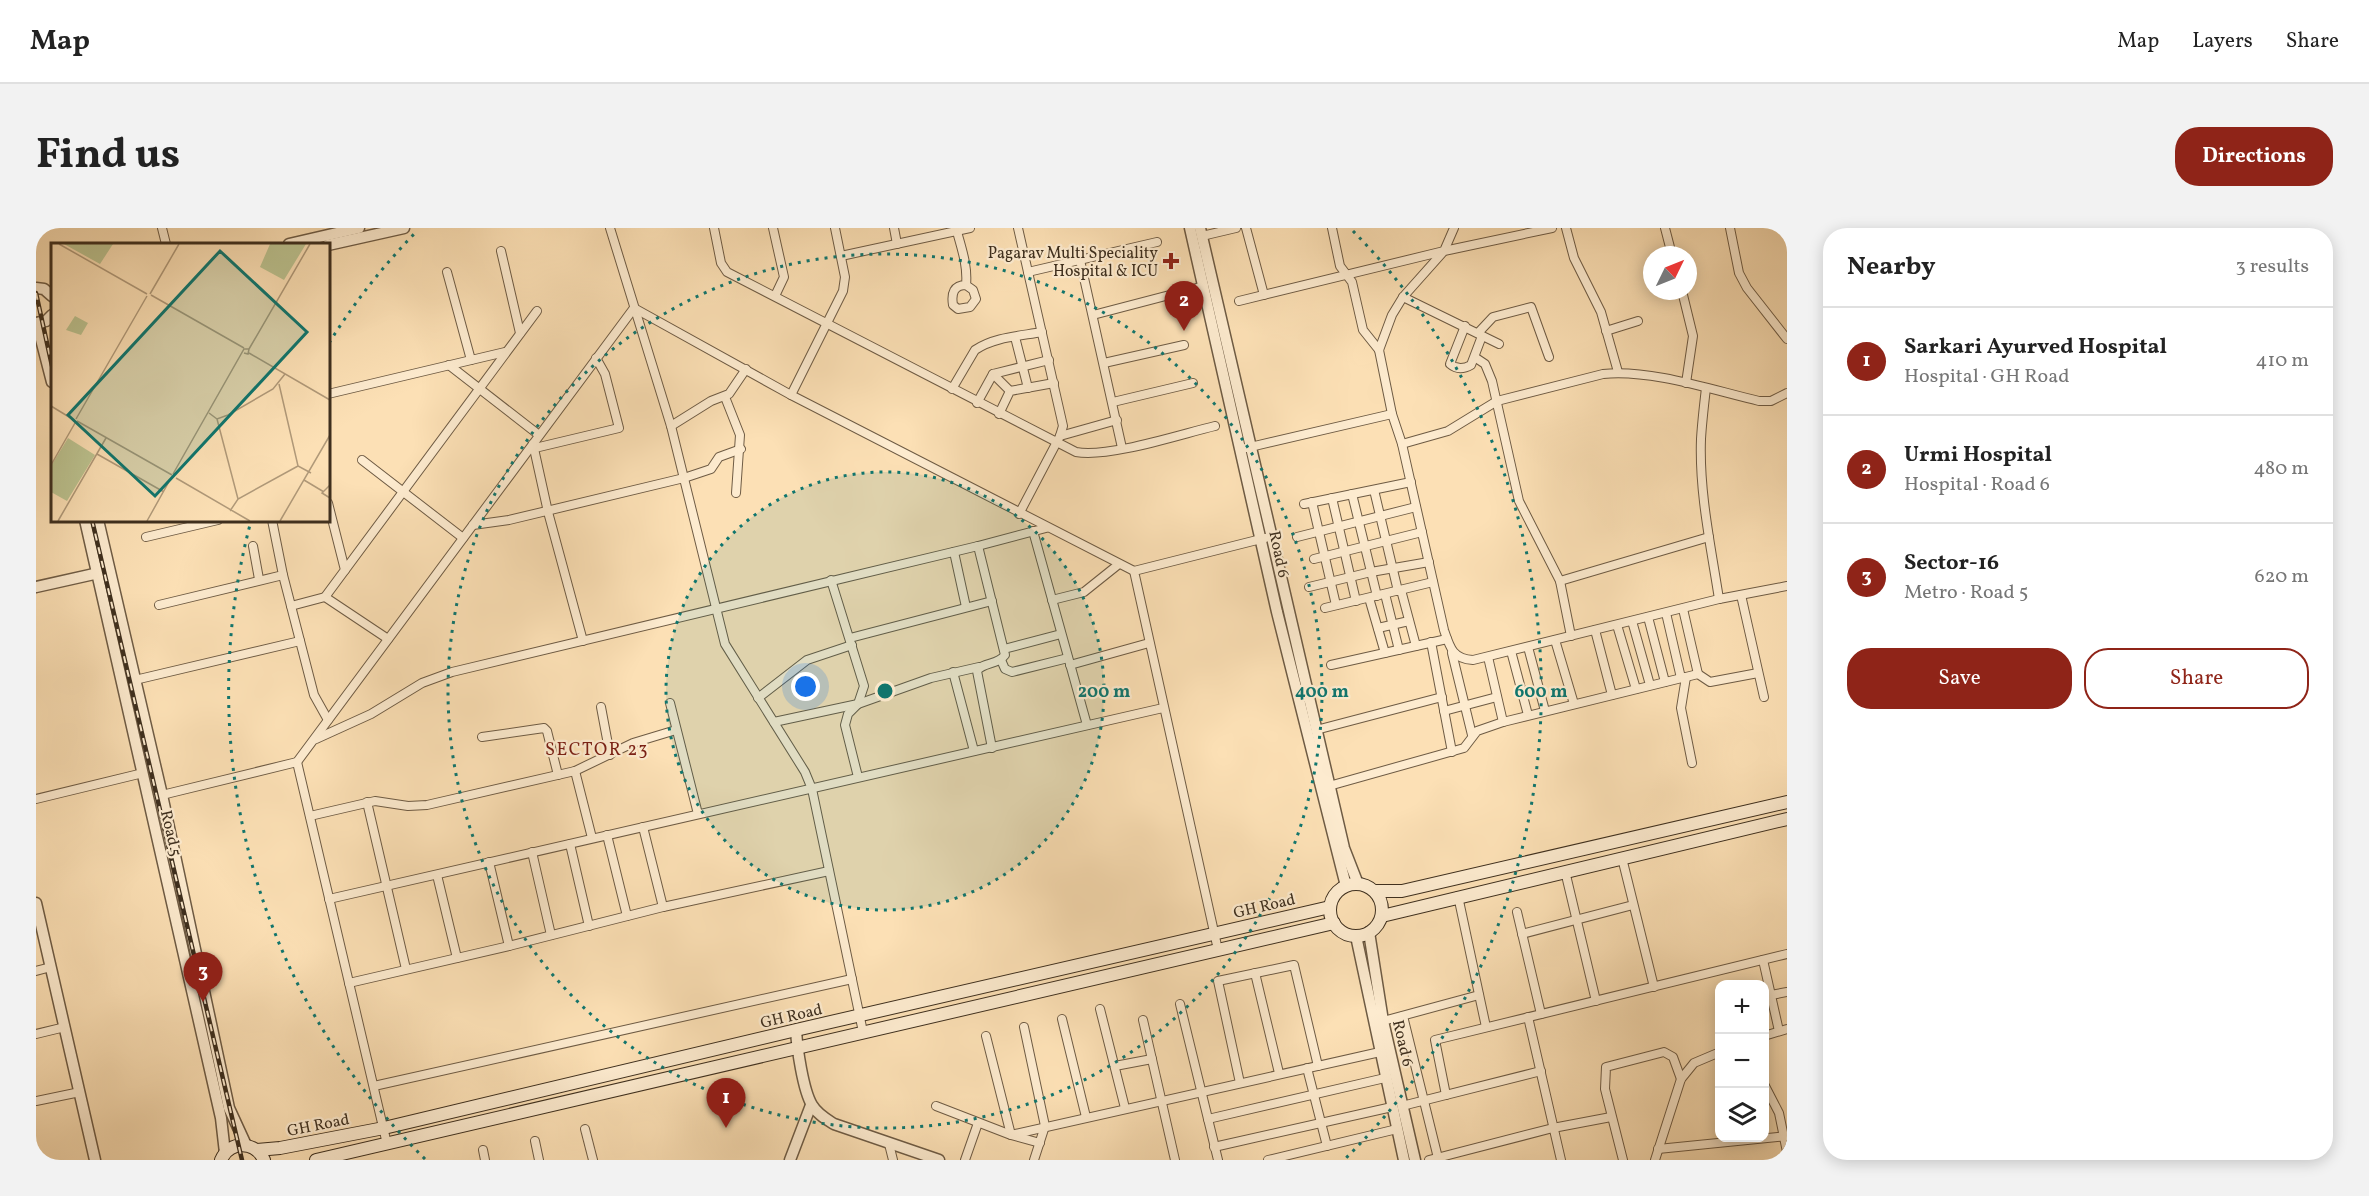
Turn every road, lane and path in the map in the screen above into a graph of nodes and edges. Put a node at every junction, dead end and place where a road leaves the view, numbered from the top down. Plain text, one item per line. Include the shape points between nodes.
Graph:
1 (162, 228) edge
2 (359, 228) edge
3 (404, 228) edge
4 (610, 228) edge
5 (714, 228) edge
6 (773, 228) edge
7 (835, 228) edge
8 (894, 228) edge
9 (970, 228) edge
10 (1018, 228) edge
11 (1190, 228) edge
12 (1236, 228) edge
13 (1246, 228) edge
14 (1332, 228) edge
15 (1454, 228) edge
16 (1552, 228) edge
17 (1566, 228) edge
18 (1665, 228) edge
19 (1730, 228) edge
20 (956, 229) edge
21 (1201, 232) edge
22 (1524, 232) edge
23 (1157, 242) dead end
24 (166, 243) edge
25 (293, 243) edge
26 (897, 244) junction
27 (330, 245) edge
28 (1670, 246) edge
29 (501, 251) dead end
30 (1444, 251) junction
31 (841, 256) junction
32 (1080, 260) junction
33 (447, 272) dead end
34 (1028, 272) junction
35 (1348, 275) junction
36 (37, 284) edge
37 (966, 285) dead end
38 (1204, 286) junction
39 (51, 295) edge
40 (1264, 295) junction
41 (775, 296) junction
42 (1403, 297) junction
43 (1684, 300) edge
44 (1239, 301) dead end
45 (633, 308) junction
46 (537, 311) dead end
47 (1093, 315) junction
48 (51, 318) edge
49 (1638, 321) dead end
50 (829, 323) junction
51 (36, 324) edge
52 (1465, 326) junction
53 (1606, 331) junction
54 (1042, 332) junction
55 (520, 333) junction
56 (1480, 334) junction
57 (1015, 337) junction
58 (1787, 339) edge
59 (1499, 344) dead end
60 (1184, 345) dead end
61 (1379, 350) junction
62 (506, 352) junction
63 (1549, 357) dead end
64 (596, 358) junction
65 (1476, 358) junction
66 (471, 360) junction
67 (1049, 360) junction
68 (1104, 363) junction
69 (449, 365) junction
70 (1023, 366) junction
71 (746, 369) junction
72 (1618, 372) junction
73 (993, 374) junction
74 (51, 378) edge
75 (1054, 383) junction
76 (1193, 383) dead end
77 (1686, 383) junction
78 (1029, 388) junction
79 (1706, 388) junction
80 (477, 389) junction
81 (952, 389) junction
82 (1011, 391) junction
83 (1787, 393) edge
84 (330, 394) edge
85 (791, 395) junction
86 (726, 397) junction
87 (1497, 401) junction
88 (1113, 402) junction
89 (977, 403) junction
90 (999, 414) junction
91 (1392, 414) junction
92 (1117, 420) junction
93 (671, 426) junction
94 (1215, 426) dead end
95 (539, 435) junction
96 (1059, 439) junction
97 (1402, 444) junction
98 (534, 446) junction
99 (1122, 448) junction
100 (1247, 448) junction
101 (741, 449) junction
102 (362, 460) dead end
103 (684, 478) junction
104 (1410, 482) junction
105 (1374, 490) junction
106 (402, 491) junction
107 (736, 494) dead end
108 (1352, 494) junction
109 (1332, 498) junction
110 (1416, 507) junction
111 (330, 511) edge
112 (548, 512) junction
113 (1018, 514) junction
114 (1381, 517) junction
115 (86, 522) edge
116 (98, 522) edge
117 (210, 522) edge
118 (272, 522) edge
119 (1359, 523) junction
120 (473, 525) junction
121 (1046, 528) junction
122 (1338, 528) junction
123 (1033, 531) junction
124 (1319, 532) junction
125 (1422, 532) junction
126 (146, 537) dead end
127 (1297, 537) dead end
128 (1709, 537) junction
129 (463, 538) junction
130 (1266, 538) junction
131 (1386, 541) junction
132 (253, 546) dead end
133 (978, 546) junction
134 (1364, 546) junction
135 (1342, 551) junction
136 (954, 552) junction
137 (1324, 556) junction
138 (1314, 559) dead end
139 (1429, 562) junction
140 (1119, 564) junction
141 (1392, 568) junction
142 (345, 570) junction
143 (109, 571) junction
144 (1134, 571) junction
145 (98, 572) junction
146 (1371, 572) junction
147 (284, 575) junction
148 (1350, 578) junction
149 (259, 579) junction
150 (831, 580) junction
151 (1560, 581) junction
152 (1330, 582) junction
153 (1433, 582) junction
154 (1787, 586) edge
155 (36, 587) edge
156 (1309, 587) dead end
157 (1400, 590) junction
158 (1741, 595) junction
159 (1377, 596) junction
160 (325, 597) junction
161 (1719, 599) junction
162 (1052, 600) junction
163 (992, 601) junction
164 (1356, 601) junction
165 (159, 605) dead end
166 (1336, 605) junction
167 (291, 606) junction
168 (966, 608) junction
169 (1325, 608) dead end
170 (715, 609) junction
171 (1683, 609) junction
172 (1666, 613) junction
173 (1648, 617) junction
174 (1409, 621) junction
175 (1632, 621) junction
176 (1392, 625) junction
177 (1617, 625) junction
178 (1378, 628) junction
179 (1595, 630) junction
180 (1061, 634) junction
181 (1572, 636) junction
182 (388, 639) junction
183 (1447, 639) junction
184 (1556, 640) junction
185 (300, 641) junction
186 (583, 641) junction
187 (851, 642) junction
188 (1431, 642) junction
189 (1149, 643) junction
190 (1416, 646) junction
191 (1528, 647) junction
192 (1004, 649) junction
193 (1399, 650) junction
194 (1511, 651) junction
195 (1385, 653) junction
196 (1452, 653) junction
197 (1488, 657) junction
198 (1001, 660) junction
199 (1069, 662) junction
200 (1331, 665) dead end
201 (979, 667) junction
202 (953, 672) junction
203 (1758, 673) junction
204 (1698, 674) junction
205 (1684, 677) junction
206 (135, 680) junction
207 (1665, 682) junction
208 (1650, 686) junction
209 (1636, 689) junction
210 (1612, 695) junction
211 (1497, 697) junction
212 (1764, 697) dead end
213 (758, 698) junction
214 (1442, 698) junction
215 (670, 704) dead end
216 (858, 704) junction
217 (1574, 704) junction
218 (601, 707) dead end
219 (1466, 707) junction
220 (1163, 708) junction
221 (1444, 711) junction
222 (1545, 711) junction
223 (1528, 715) junction
224 (328, 720) junction
225 (774, 722) junction
226 (1503, 722) junction
227 (1087, 725) junction
228 (676, 730) junction
229 (1316, 730) junction
230 (1472, 735) junction
231 (482, 737) dead end
232 (313, 740) junction
233 (992, 748) junction
234 (974, 751) junction
235 (1452, 752) junction
236 (610, 755) junction
237 (297, 762) junction
238 (1692, 763) dead end
239 (576, 771) junction
240 (143, 773) junction
241 (558, 775) junction
242 (858, 777) junction
243 (1329, 786) junction
244 (812, 789) junction
245 (162, 795) junction
246 (36, 799) edge
247 (367, 802) junction
248 (1787, 802) edge
249 (698, 814) junction
250 (309, 816) junction
251 (1787, 819) edge
252 (643, 827) junction
253 (607, 835) junction
254 (592, 838) junction
255 (570, 844) junction
256 (532, 852) junction
257 (1622, 858) junction
258 (489, 862) junction
259 (829, 871) junction
260 (1565, 871) junction
261 (437, 875) junction
262 (388, 885) junction
263 (1352, 885) junction
264 (1375, 891) junction
265 (1458, 897) junction
266 (329, 899) junction
267 (36, 903) edge
268 (1633, 905) junction
269 (663, 907) junction
270 (1330, 907) junction
271 (1517, 912) dead end
272 (627, 916) junction
273 (1382, 916) junction
274 (1578, 921) junction
275 (1334, 922) junction
276 (589, 926) junction
277 (1369, 932) junction
278 (1214, 933) junction
279 (1522, 934) junction
280 (551, 935) junction
281 (1356, 936) junction
282 (509, 946) junction
283 (1218, 950) junction
284 (1787, 954) edge
285 (457, 958) junction
286 (1763, 960) junction
287 (51, 967) junction
288 (406, 969) junction
289 (36, 971) edge
290 (1255, 973) junction
291 (852, 979) junction
292 (349, 983) junction
293 (1654, 987) junction
294 (1787, 992) edge
295 (1479, 995) junction
296 (1771, 995) junction
297 (1596, 1001) junction
298 (1180, 1004) dead end
299 (1100, 1009) dead end
300 (1541, 1014) junction
301 (860, 1016) junction
302 (1403, 1016) junction
303 (1528, 1017) junction
304 (1062, 1019) dead end
305 (1143, 1020) dead end
306 (1383, 1021) junction
307 (65, 1027) junction
308 (1024, 1027) dead end
309 (1486, 1028) junction
310 (796, 1030) junction
311 (1783, 1030) edge
312 (863, 1032) junction
313 (36, 1034) edge
314 (986, 1036) dead end
315 (796, 1049) junction
316 (1380, 1052) junction
317 (1715, 1054) edge
318 (1152, 1059) junction
319 (1114, 1066) junction
320 (1318, 1066) junction
321 (1307, 1068) junction
322 (1541, 1071) junction
323 (1279, 1073) junction
324 (1385, 1078) junction
325 (1681, 1079) junction
326 (1240, 1083) junction
327 (374, 1086) junction
328 (1766, 1088) edge
329 (1200, 1091) junction
330 (80, 1092) junction
331 (1314, 1095) junction
332 (1446, 1095) junction
333 (1162, 1100) junction
334 (36, 1101) edge
335 (1425, 1101) junction
336 (811, 1105) junction
337 (936, 1107) dead end
338 (1397, 1107) junction
339 (1125, 1108) junction
340 (1086, 1117) junction
341 (1611, 1118) junction
342 (1208, 1119) junction
343 (1321, 1122) junction
344 (978, 1123) junction
345 (1045, 1126) junction
346 (384, 1128) junction
347 (1553, 1128) junction
348 (585, 1129) dead end
349 (1397, 1129) junction
350 (1011, 1135) junction
351 (1785, 1136) edge
352 (535, 1141) dead end
353 (1040, 1143) junction
354 (387, 1144) junction
355 (889, 1144) junction
356 (1327, 1146) junction
357 (1214, 1147) junction
358 (1658, 1149) junction
359 (483, 1150) dead end
360 (256, 1152) edge
361 (1787, 1152) edge
362 (221, 1157) edge
363 (1433, 1159) edge
364 (95, 1160) edge
365 (316, 1160) edge
366 (485, 1160) edge
367 (539, 1160) edge
368 (593, 1160) edge
369 (790, 1160) edge
370 (893, 1160) edge
371 (939, 1160) edge
372 (965, 1160) edge
373 (1034, 1160) edge
374 (1174, 1160) edge
375 (1218, 1160) edge
376 (1268, 1160) edge
377 (1404, 1160) edge
378 (1415, 1160) edge
379 (1561, 1160) edge
380 (1623, 1160) edge
381 (1654, 1160) edge

1 - 24 street
2 - 25 street
3 - 27 street
4 - 45 street
5 - 41 street via 727,273
6 - 41 street via 784,277
7 - 31 street
8 - 26 street
9 - 20 street
10 - 34 street
11 - 38 street, Road 6
12 - 21 street
13 - 40 street
14 - 35 street via 1340,266
15 - 30 street
16 - 22 street
17 - 53 street via 1574,258 1601,312
18 - 28 street
19 - 58 street via 1739,273
20 - 26 street
20 - 37 street via 966,266
21 - 100 street, Road 6
22 - 30 street
23 - 32 street
26 - 31 street
29 - 55 street
30 - 35 street
30 - 42 street
31 - 50 street via 845,284
32 - 34 street
32 - 47 street
33 - 66 street
34 - 54 street
35 - 40 street
35 - 61 street via 1363,330
36 - 39 street
38 - 47 street
38 - 100 street, Road 6
40 - 44 street
41 - 50 street
42 - 52 street
42 - 61 street
43 - 77 street via 1694,336
45 - 64 street
45 - 71 street
45 - 93 street
46 - 55 street
47 - 68 street
48 - 51 street
49 - 53 street
50 - 81 street
50 - 85 street
51 - 74 street
52 - 56 street
52 - 65 street via 1450,364 1467,368
53 - 72 street
54 - 57 street
54 - 67 street
55 - 62 street
56 - 59 street
56 - 63 street via 1493,317 1531,307
56 - 65 street
57 - 70 street
57 - 81 street via 975,350
60 - 68 street
61 - 91 street
62 - 66 street
62 - 80 street
64 - 95 street
64 - 98 street via 605,374 619,428
65 - 87 street via 1485,364
66 - 69 street
67 - 70 street
67 - 75 street
68 - 88 street
69 - 80 street
69 - 84 street
70 - 73 street
70 - 78 street
71 - 85 street
71 - 86 street
72 - 77 street
72 - 87 street
73 - 82 street
73 - 89 street
75 - 78 street
75 - 96 street via 1061,414
76 - 88 street
77 - 79 street
78 - 82 street
79 - 83 street via 1759,401 1771,401
79 - 128 street via 1701,440
80 - 95 street
80 - 106 street
81 - 89 street
82 - 90 street
85 - 113 street
86 - 93 street via 711,401
86 - 101 street via 738,426
87 - 97 street via 1448,431
87 - 151 street via 1522,511
88 - 92 street
89 - 90 street
90 - 96 street
91 - 97 street
91 - 100 street
92 - 96 street
92 - 99 street
93 - 103 street
94 - 99 street
95 - 98 street
96 - 99 street via 1085,454
96 - 113 street
97 - 104 street
98 - 112 street
98 - 120 street
100 - 130 street, Road 6
101 - 103 street via 718,457 711,469
101 - 107 street
102 - 106 street
103 - 112 street
103 - 170 street
104 - 105 street
104 - 110 street
105 - 108 street
105 - 114 street
106 - 129 street
106 - 142 street
108 - 109 street
108 - 119 street
109 - 122 street
109 - 124 street via 1308,503
110 - 114 street
110 - 125 street
111 - 142 street
112 - 120 street
112 - 186 street
113 - 121 street
114 - 119 street
114 - 131 street
115 - 145 street, Road 5
116 - 143 street, Road 5
117 - 126 street
118 - 147 street
119 - 122 street
119 - 134 street
120 - 129 street
121 - 123 street
121 - 140 street
122 - 124 street
122 - 135 street
123 - 133 street
123 - 162 street
124 - 127 street
124 - 137 street
125 - 131 street
125 - 139 street
128 - 151 street
128 - 161 street
129 - 182 street
130 - 144 street
130 - 229 street, Road 6
130 - 263 street, Road 6
131 - 134 street
131 - 141 street
132 - 149 street
133 - 136 street
133 - 163 street
134 - 135 street
134 - 146 street
135 - 137 street
135 - 148 street
136 - 150 street
136 - 168 street
137 - 138 street
137 - 152 street
139 - 141 street
139 - 153 street
140 - 144 street
140 - 162 street via 1084,592
141 - 146 street
141 - 157 street
142 - 160 street
143 - 145 street
143 - 206 street, Road 5
144 - 189 street
145 - 155 street
145 - 240 street, Road 5
146 - 148 street
146 - 159 street
147 - 149 street
147 - 167 street
148 - 152 street
148 - 164 street
149 - 165 street
150 - 170 street
150 - 187 street
151 - 181 street
152 - 156 street
152 - 166 street
153 - 157 street
153 - 183 street
154 - 158 street
157 - 159 street
157 - 174 street
158 - 161 street
158 - 203 street
159 - 164 street
159 - 176 street
159 - 178 street
160 - 167 street
160 - 182 street
161 - 171 street
162 - 180 street
163 - 168 street
163 - 192 street
164 - 166 street
166 - 169 street
167 - 185 street
168 - 187 street
170 - 186 street
170 - 213 street via 725,644
171 - 172 street
171 - 204 street
172 - 173 street
172 - 205 street
173 - 175 street
173 - 207 street
174 - 176 street
174 - 190 street
175 - 177 street
175 - 208 street
176 - 178 street
176 - 193 street
177 - 179 street
177 - 209 street
178 - 195 street
179 - 181 street
179 - 210 street
180 - 192 street
180 - 199 street
181 - 184 street
182 - 224 street
183 - 188 street
183 - 196 street
184 - 191 street
184 - 217 street
185 - 206 street
185 - 224 street via 314,695
186 - 232 street via 432,678 371,714
187 - 213 street via 807,660
187 - 216 street via 864,686
188 - 190 street
188 - 214 street
189 - 199 street
189 - 220 street
190 - 193 street
191 - 194 street
191 - 222 street
192 - 198 street
193 - 195 street
194 - 197 street
194 - 223 street
195 - 200 street
196 - 197 street via 1465,660
196 - 219 street
197 - 211 street
198 - 199 street via 1005,669 1012,672
198 - 201 street
199 - 227 street
201 - 202 street
201 - 233 street via 976,676
202 - 216 street
202 - 234 street
203 - 204 street via 1710,682
203 - 212 street
204 - 205 street
205 - 207 street
205 - 238 street via 1681,708
206 - 245 street, Road 5
207 - 208 street
208 - 209 street
209 - 210 street
210 - 217 street
211 - 219 street
211 - 226 street
213 - 225 street
214 - 221 street
214 - 229 street
215 - 228 street
216 - 225 street
216 - 242 street via 848,714 845,725
217 - 222 street
218 - 236 street
219 - 221 street
219 - 230 street
220 - 227 street
220 - 278 street
221 - 235 street
222 - 223 street
223 - 226 street
224 - 232 street
225 - 244 street via 806,772
226 - 230 street
227 - 233 street
228 - 236 street via 633,743
228 - 249 street
229 - 243 street, Road 6
230 - 235 street via 1464,748
231 - 241 street via 544,728
232 - 237 street
233 - 234 street
234 - 242 street
235 - 243 street
236 - 239 street
237 - 245 street
237 - 250 street
239 - 241 street
239 - 254 street
240 - 246 street
240 - 362 street, Road 5 via 221,1118
241 - 247 street via 427,806
242 - 244 street
243 - 263 street, Road 6
244 - 249 street
244 - 259 street
245 - 360 street, Road 5 via 229,1108
247 - 250 street
247 - 262 street
248 - 264 main road via 1402,891
249 - 252 street
250 - 266 street
251 - 257 main road
252 - 253 street
252 - 269 street
253 - 254 street
253 - 272 street
254 - 255 street
255 - 256 street
255 - 276 street
256 - 258 street
256 - 280 street
257 - 260 main road
257 - 268 street
258 - 261 street
258 - 282 street
259 - 269 street
259 - 291 street
260 - 265 main road
260 - 274 street
261 - 262 street
261 - 285 street
262 - 266 street
262 - 288 street
263 - 264 main road
263 - 270 main road via 1335,894
264 - 273 main road
265 - 273 main road
265 - 295 street
266 - 292 street
267 - 287 street
268 - 274 street
268 - 293 street
269 - 272 street
270 - 275 main road
270 - 278 main road, GH Road
271 - 279 street
272 - 276 street
273 - 277 main road
274 - 279 street
274 - 297 street
275 - 281 main road via 1347,934
275 - 283 main road, GH Road
276 - 280 street
277 - 281 main road
277 - 306 street, Road 6
278 - 283 street
278 - 301 main road, GH Road
279 - 300 street
280 - 282 street
281 - 316 street, Road 6
282 - 285 street
283 - 312 main road, GH Road
284 - 286 street
285 - 288 street
286 - 293 street
286 - 296 street
287 - 289 street
287 - 307 street
288 - 292 street
290 - 320 street via 1294,966
290 - 323 street
290 - 326 street via 1218,981
291 - 301 street
291 - 327 street
292 - 327 street
293 - 297 street
294 - 296 street
295 - 302 street
295 - 309 street
296 - 311 street
297 - 300 street
298 - 329 street
299 - 319 street
300 - 303 street
301 - 310 main road, GH Road
301 - 312 street
302 - 306 street
302 - 335 street
303 - 309 street
303 - 322 street
304 - 340 street
305 - 318 street
306 - 338 street, Road 6
307 - 313 street
307 - 330 street
308 - 345 street
309 - 332 street via 1435,1040
310 - 315 street
310 - 346 main road, GH Road
312 - 315 main road, GH Road
314 - 350 street
315 - 336 street
315 - 354 main road, GH Road
316 - 320 street
316 - 324 street, Road 6
317 - 325 street via 1694,1063
318 - 319 street
318 - 333 street
319 - 339 street
320 - 321 street
321 - 323 street
321 - 331 street
322 - 332 street
322 - 347 street
323 - 326 street
324 - 331 street
324 - 338 street, Road 6
325 - 341 street via 1673,1057 1664,1052 1611,1064 1604,1072
325 - 358 street
326 - 329 street
327 - 346 street
328 - 351 street
329 - 333 street
329 - 342 street
330 - 334 street
330 - 364 street
331 - 342 street
331 - 343 street
332 - 335 street
333 - 339 street
333 - 374 street
335 - 338 street
335 - 363 street
336 - 355 street via 834,1124
336 - 369 street
337 - 344 street
338 - 343 street
338 - 349 street, Road 6
338 - 378 street, Road 6
339 - 340 street
340 - 345 street
341 - 347 street
341 - 380 street
342 - 357 street
343 - 356 street
343 - 357 street
344 - 350 street
344 - 372 street
345 - 350 street
345 - 353 street
346 - 354 street
346 - 360 main road, GH Road
347 - 363 street
347 - 379 street
348 - 368 street
349 - 356 street
349 - 377 street, Road 6
350 - 353 street
351 - 358 street
351 - 361 street
352 - 367 street
353 - 373 street
354 - 365 main road, GH Road
355 - 370 street
355 - 371 street
356 - 376 street
357 - 375 street
358 - 381 street
359 - 366 street
360 - 362 main road, GH Road via 235,1146

